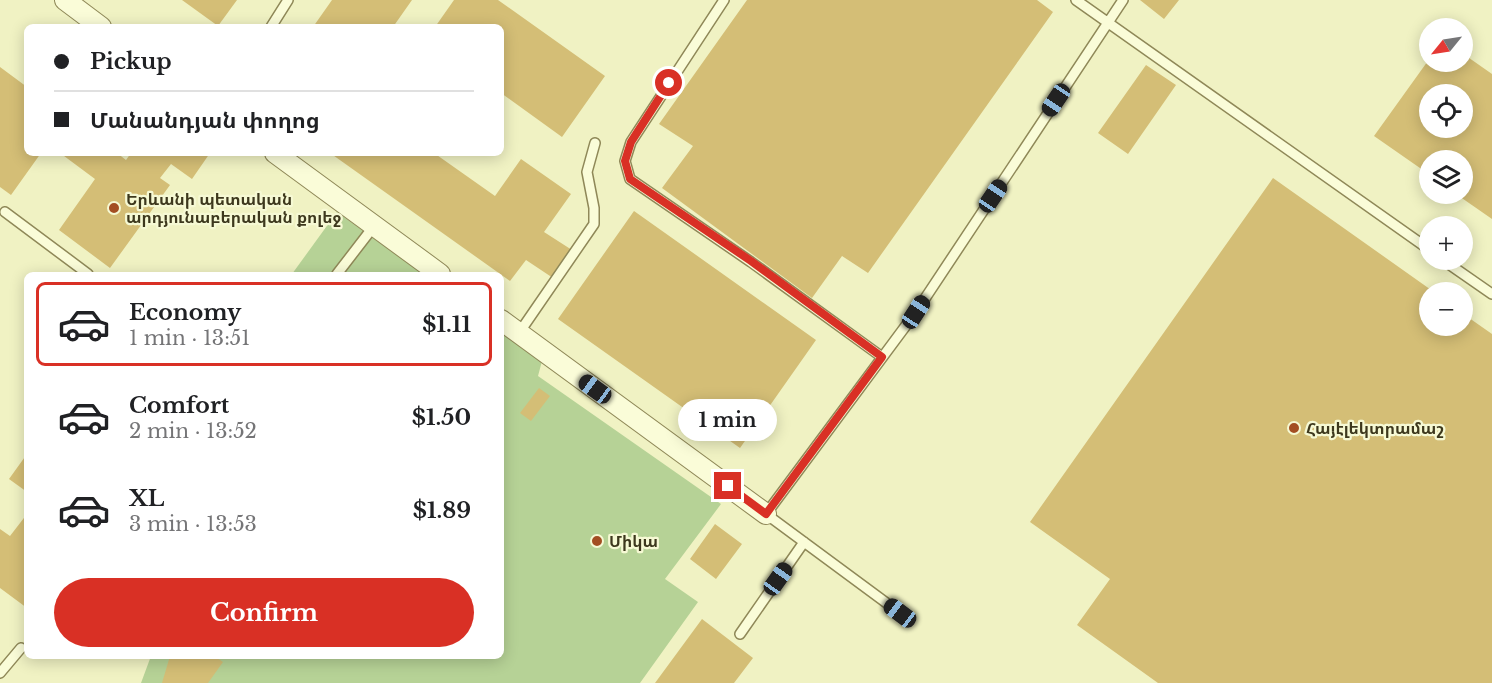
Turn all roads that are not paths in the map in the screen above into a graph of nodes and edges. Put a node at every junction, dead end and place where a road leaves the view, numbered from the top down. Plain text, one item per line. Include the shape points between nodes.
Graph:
1 (64, 0) edge
2 (288, 0) edge
3 (724, 0) edge
4 (1076, 0) edge
5 (1123, 0) edge
6 (1107, 23) junction
7 (97, 24) edge
8 (273, 24) edge
9 (595, 143) dead end
10 (279, 156) edge
11 (5, 212) dead end
12 (374, 226) junction
13 (1419, 242) edge
14 (1457, 270) edge
15 (85, 272) edge
16 (339, 272) edge
17 (437, 272) edge
18 (1492, 294) edge
19 (504, 322) edge
20 (519, 333) junction
21 (882, 357) junction
22 (766, 514) junction
23 (804, 542) junction
24 (900, 613) dead end
25 (740, 634) dead end
26 (21, 648) dead end
27 (0, 673) edge

1 - 7 street
2 - 8 lane
3 - 21 lane via 631,142 625,161 630,179
4 - 6 lane
5 - 6 lane
6 - 13 lane
6 - 21 lane via 916,312
9 - 20 lane via 587,172 594,224
10 - 12 street
11 - 15 lane
12 - 16 lane
12 - 17 street
14 - 18 lane
19 - 20 street
20 - 22 street
21 - 22 lane
22 - 23 lane
23 - 24 lane
23 - 25 lane
26 - 27 lane

